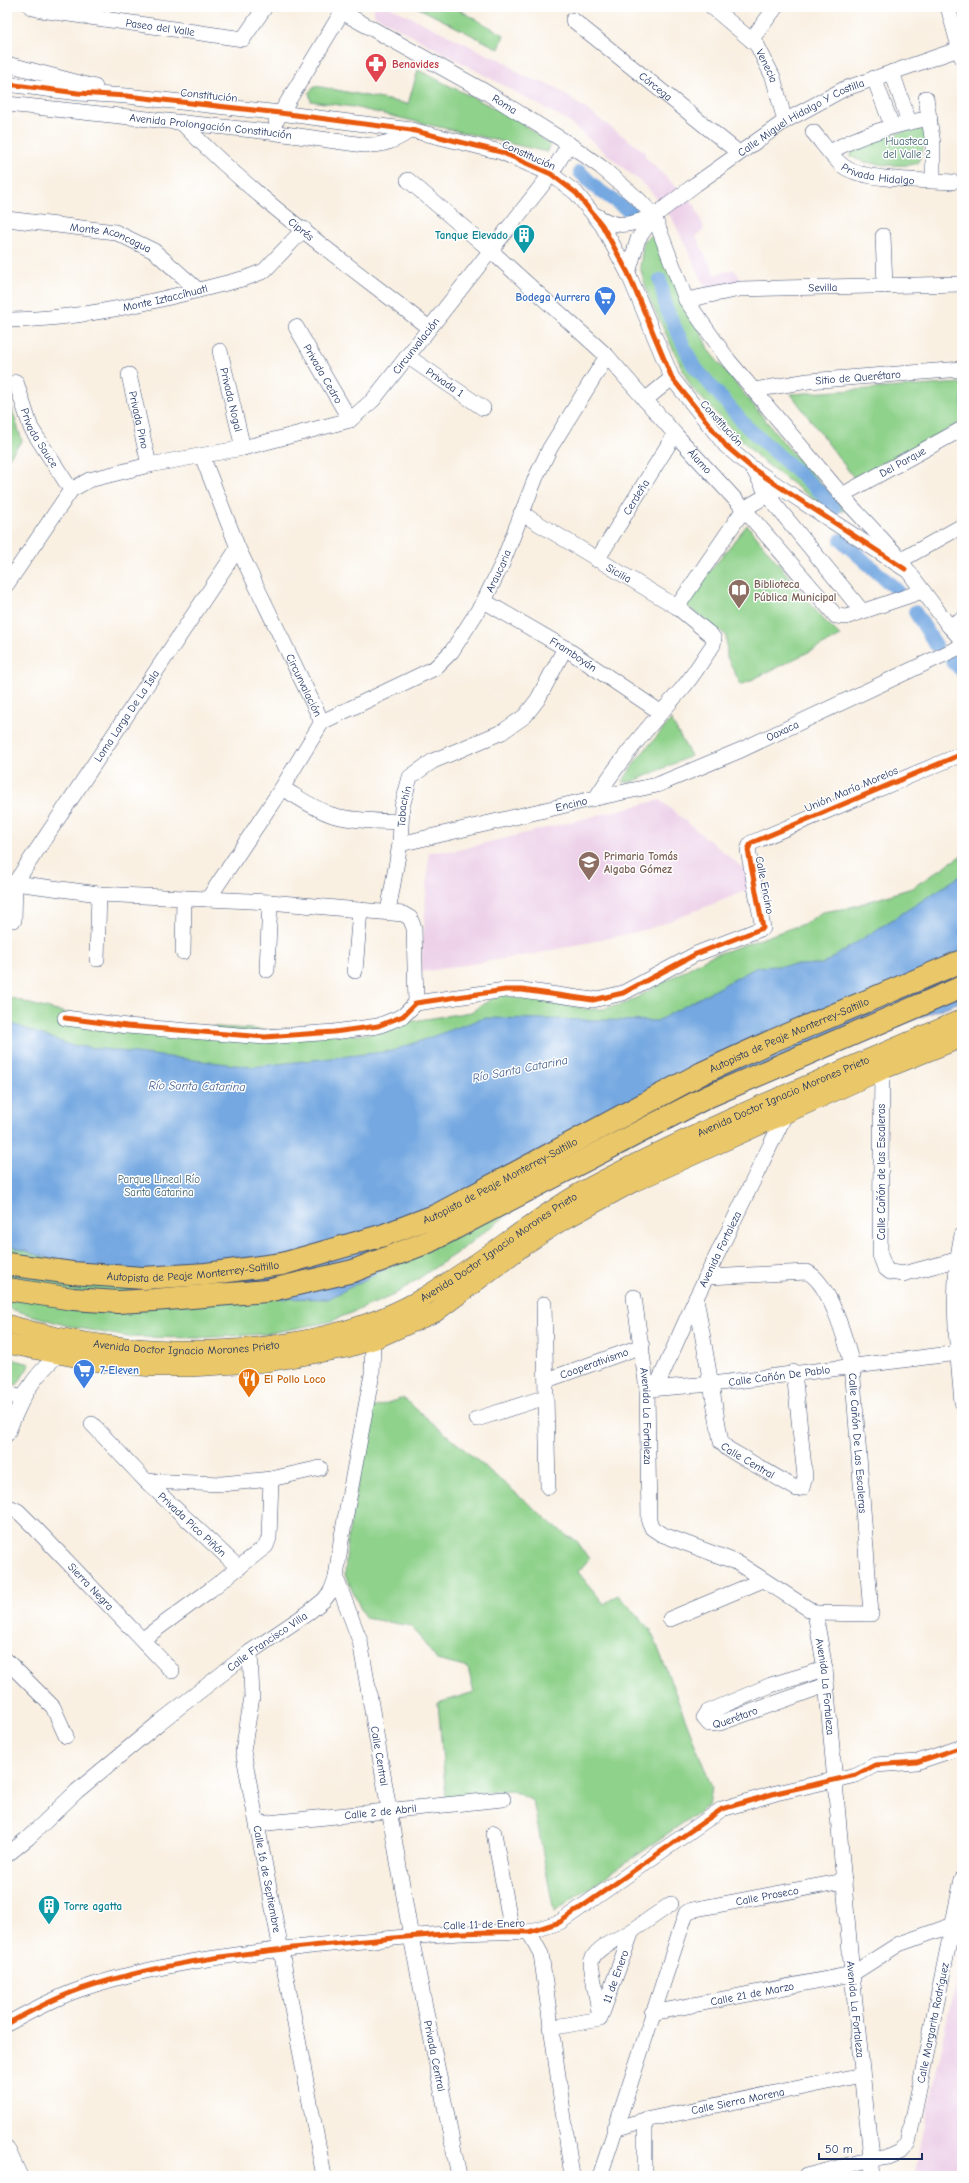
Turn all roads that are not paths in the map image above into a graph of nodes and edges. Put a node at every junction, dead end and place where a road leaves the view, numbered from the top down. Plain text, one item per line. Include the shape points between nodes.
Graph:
1 (31, 7) edge
2 (265, 7) edge
3 (712, 7) edge
4 (776, 7) edge
5 (948, 7) edge
6 (343, 9) edge
7 (573, 20) dead end
8 (751, 40) junction
9 (961, 52) edge
10 (7, 64) edge
11 (892, 72) junction
12 (874, 78) junction
13 (7, 84) edge
14 (127, 96) junction
15 (926, 98) dead end
16 (7, 104) edge
17 (280, 113) junction
18 (930, 118) junction
19 (785, 121) junction
20 (181, 122) junction
21 (908, 122) junction
22 (892, 126) junction
23 (411, 130) junction
24 (270, 132) junction
25 (813, 132) dead end
26 (569, 144) junction
27 (830, 152) junction
28 (739, 153) junction
29 (551, 174) junction
30 (408, 180) dead end
31 (933, 180) junction
32 (952, 182) dead end
33 (594, 215) junction
34 (654, 216) junction
35 (7, 220) edge
36 (304, 230) junction
37 (883, 236) dead end
38 (490, 250) junction
39 (628, 273) junction
40 (962, 284) edge
41 (885, 286) junction
42 (198, 290) junction
43 (686, 300) junction
44 (7, 320) edge
45 (296, 327) dead end
46 (429, 328) junction
47 (220, 351) dead end
48 (407, 356) junction
49 (607, 356) junction
50 (962, 369) edge
51 (129, 375) dead end
52 (672, 378) junction
53 (16, 382) dead end
54 (754, 390) junction
55 (645, 400) junction
56 (483, 408) dead end
57 (350, 420) junction
58 (962, 429) edge
59 (675, 434) junction
60 (243, 448) junction
61 (202, 456) junction
62 (149, 465) junction
63 (71, 490) junction
64 (774, 491) junction
65 (842, 495) junction
66 (852, 507) junction
67 (744, 509) junction
68 (521, 513) junction
69 (833, 520) junction
70 (962, 526) edge
71 (238, 548) junction
72 (597, 560) junction
73 (901, 564) junction
74 (8, 581) edge
75 (923, 591) junction
76 (484, 601) junction
77 (677, 607) junction
78 (862, 611) junction
79 (962, 619) edge
80 (949, 626) junction
81 (714, 639) joint
82 (962, 640) edge
83 (962, 646) edge
84 (565, 648) junction
85 (660, 712) junction
86 (322, 722) junction
87 (962, 754) edge
88 (282, 788) junction
89 (596, 798) junction
90 (400, 822) junction
91 (400, 844) junction
92 (749, 845) joint
93 (11, 882) edge
94 (99, 894) junction
95 (184, 898) junction
96 (208, 899) junction
97 (270, 902) junction
98 (360, 910) junction
99 (388, 912) junction
100 (14, 920) dead end
101 (183, 952) dead end
102 (97, 959) dead end
103 (962, 962) edge
104 (266, 970) dead end
105 (355, 971) dead end
106 (962, 987) edge
107 (416, 1003) junction
108 (65, 1018) dead end
109 (962, 1019) edge
110 (962, 1038) edge
111 (882, 1070) junction
112 (787, 1111) junction
113 (962, 1235) edge
114 (956, 1260) junction
115 (7, 1264) edge
116 (708, 1277) junction
117 (7, 1289) edge
118 (634, 1297) dead end
119 (696, 1298) junction
120 (544, 1304) dead end
121 (7, 1324) edge
122 (373, 1340) junction
123 (7, 1344) edge
124 (642, 1346) junction
125 (958, 1353) junction
126 (59, 1354) junction
127 (852, 1365) junction
128 (794, 1372) junction
129 (547, 1380) junction
130 (712, 1384) junction
131 (652, 1389) junction
132 (7, 1393) edge
133 (546, 1397) junction
134 (21, 1398) junction
135 (962, 1402) edge
136 (477, 1418) dead end
137 (92, 1424) dead end
138 (7, 1434) edge
139 (320, 1468) dead end
140 (271, 1479) junction
141 (146, 1481) junction
142 (548, 1487) dead end
143 (7, 1506) edge
144 (240, 1568) junction
145 (336, 1578) junction
146 (763, 1580) junction
147 (815, 1614) junction
148 (670, 1619) dead end
149 (143, 1639) junction
150 (250, 1652) junction
151 (7, 1661) edge
152 (825, 1669) junction
153 (172, 1671) dead end
154 (826, 1684) junction
155 (66, 1736) dead end
156 (962, 1747) edge
157 (834, 1781) junction
158 (503, 1799) dead end
159 (390, 1812) junction
160 (258, 1824) junction
161 (494, 1833) dead end
162 (7, 1855) edge
163 (962, 1879) edge
164 (844, 1881) junction
165 (671, 1904) dead end
166 (953, 1925) junction
167 (632, 1931) junction
168 (512, 1932) junction
169 (529, 1932) junction
170 (411, 1937) junction
171 (281, 1949) junction
172 (852, 1974) junction
173 (652, 2013) junction
174 (600, 2019) junction
175 (7, 2024) edge
176 (550, 2028) junction
177 (862, 2075) junction
178 (645, 2120) junction
179 (614, 2130) junction
180 (7, 2148) edge
181 (872, 2159) junction
182 (20, 2176) edge
183 (324, 2176) edge
184 (459, 2176) edge
185 (572, 2176) edge
186 (600, 2176) edge
187 (645, 2176) edge
188 (806, 2176) edge
189 (873, 2176) edge

1 - 2 street, Paseo del Valle via 243,39
3 - 8 street, Venecia
4 - 8 street
5 - 9 street
6 - 17 street
6 - 26 street, Roma
7 - 28 street, Córcega
8 - 19 street, Venecia via 763,56 772,77
9 - 11 street, Calle Miguel Hidalgo Y Costilla
10 - 14 street, Constitución
11 - 12 street, Calle Miguel Hidalgo Y Costilla
11 - 21 street
12 - 19 street, Calle Miguel Hidalgo Y Costilla via 844,89
12 - 22 street
13 - 14 street, Constitución
14 - 17 street, Constitución
15 - 18 street
16 - 20 street, Avenida Prolongación Constitución
17 - 23 street, Constitución
17 - 24 street
18 - 21 street, Privada Hidalgo
18 - 31 street
19 - 28 street, Calle Miguel Hidalgo Y Costilla
20 - 24 street, Avenida Prolongación Constitución
20 - 36 street, Ciprés via 211,154
21 - 22 street, Privada Hidalgo
22 - 27 street, Privada Hidalgo via 851,140
23 - 24 street, Avenida Prolongación Constitución via 393,142 378,146
23 - 29 street, Constitución via 501,152
25 - 27 street, Privada Hidalgo
26 - 29 street, Circunvalación
26 - 34 street, Roma via 621,184
27 - 31 street, Privada Hidalgo via 847,168 863,174
28 - 34 street, Calle Miguel Hidalgo Y Costilla
29 - 33 street, Constitución via 576,193
29 - 38 street, Circunvalación
30 - 38 street, Álamo
31 - 32 street, Privada Hidalgo
33 - 34 street via 611,224 619,225
33 - 39 street, Constitución
34 - 39 street via 638,239
34 - 43 street, Constitución
35 - 42 street, Monte Aconcagua via 116,232 154,251
36 - 42 street, Monte Iztaccíhuatl via 264,271
36 - 46 street, Ciprés
37 - 41 street
38 - 46 street, Circunvalación
38 - 49 street, Álamo
39 - 52 street, Constitución
40 - 41 street, Sevilla
41 - 43 street, Sevilla via 740,289
42 - 44 street, Monte Iztaccíhuatl via 87,314
43 - 54 street, Constitución via 729,361
45 - 57 street, Privada Cedro
46 - 48 street, Circunvalación
47 - 60 street, Privada Nogal
48 - 56 street, Privada 1
48 - 57 street, Circunvalación via 373,400
49 - 55 street, Álamo
49 - 68 street, Araucaria via 550,448
50 - 54 street, Sitio de Querétaro via 808,381
51 - 62 street, Privada Pino
52 - 55 street
52 - 64 street, Constitución via 726,446
53 - 63 street, Privada Sauce via 31,428
54 - 65 street, Constitución
55 - 59 street, Álamo
57 - 60 street, Circunvalación
58 - 65 street, Del Parque
59 - 67 street, Álamo
59 - 72 street, Cerdeña
60 - 61 street, Circunvalación
61 - 62 street, Circunvalación
61 - 71 street, Circunvalación
62 - 63 street, Circunvalación via 89,480
63 - 74 street, Circunvalación
64 - 67 street
64 - 69 street, Constitución
64 - 78 street
65 - 66 street, Constitución
66 - 69 street via 848,516
66 - 73 street, Constitución
67 - 77 street
67 - 78 street, Álamo via 836,616 842,618
68 - 72 street, Sicilia
68 - 76 street, Araucaria via 502,564
69 - 73 street, Constitución
70 - 73 street
71 - 86 street, Circunvalación
71 - 93 street, Loma Larga De La Isla
72 - 77 street, Sicilia
73 - 75 street, Constitución
75 - 78 street, Álamo
75 - 80 street, Constitución
76 - 84 street, Framboyán
76 - 86 street, Araucaria via 452,651 435,668
77 - 81 street, Sicilia
79 - 80 street
80 - 82 street, Constitución
81 - 85 street, Encino via 713,645 682,689
83 - 89 street, Oaxaca via 741,750 657,785
84 - 85 street, Framboyán
84 - 90 street, Tabachín via 538,699 525,716 502,732 433,761 410,777
85 - 89 street, Encino via 613,771
86 - 88 street, Circunvalación
87 - 92 street, Unión María Morelos
88 - 90 street via 332,815 378,822
88 - 96 street, Circunvalación
89 - 91 street, Encino
90 - 91 street, Tabachín
91 - 99 street, Tabachín
92 - 107 street, Calle Encino via 763,928 696,954 623,993 608,997 593,1000 506,990
93 - 94 street
93 - 100 street
94 - 95 street
94 - 102 street
95 - 96 street
95 - 101 street
96 - 97 street
97 - 98 street
97 - 104 street
98 - 99 street
98 - 105 street
99 - 107 street via 403,914 413,923
103 - 115 highway, Autopista de Peaje Monterrey-Saltillo via 702,1073 437,1215 384,1235 282,1264 206,1274 143,1278 72,1274
106 - 117 highway, Autopista de Peaje Monterrey-Saltillo via 707,1098 428,1242 353,1271 267,1292 118,1302 73,1299
107 - 108 street via 403,1016 378,1026 265,1037 127,1026
109 - 121 main road, Avenida Doctor Ignacio Morones Prieto via 775,1099 606,1179 557,1206 425,1297 346,1332 261,1346 184,1351 147,1350 101,1344
110 - 111 main road, Avenida Doctor Ignacio Morones Prieto
111 - 112 main road, Avenida Doctor Ignacio Morones Prieto
111 - 114 street, Calle Cañón de las Escaleras via 880,1255 885,1268 890,1272 903,1274
112 - 116 street, Avenida Fortaleza
112 - 122 main road, Avenida Doctor Ignacio Morones Prieto via 586,1207 525,1245 436,1312
113 - 114 street
114 - 125 street
116 - 119 street, Avenida Fortaleza
116 - 127 street, Calle Cañón De Las Escaleras via 801,1272 812,1275 822,1286 842,1328
118 - 124 street, Avenida La Fortaleza
119 - 130 street, Calle Central
119 - 131 street, Avenida Fortaleza
120 - 129 street
122 - 126 main road, Avenida Doctor Ignacio Morones Prieto via 347,1348 268,1362 191,1367 152,1367 99,1362
122 - 145 street, Calle Francisco Villa via 372,1374
123 - 126 main road, Avenida Doctor Ignacio Morones Prieto
124 - 129 street, Cooperativismo
124 - 131 street, Avenida La Fortaleza
125 - 127 street, Calle Cañón De Pablo
125 - 135 street
126 - 134 street via 45,1366
127 - 128 street, Calle Cañón De Pablo
127 - 147 street, Calle Cañón De Las Escaleras via 871,1614
128 - 130 street, Calle Cañón De Pablo
128 - 130 street, Calle Central via 805,1477 800,1489 791,1487 724,1447 720,1438
129 - 133 street
130 - 131 street, Calle Cañón De Pablo
131 - 146 street, Avenida La Fortaleza via 648,1521 661,1534 736,1562
132 - 134 street
133 - 136 street
133 - 142 street
134 - 138 street
137 - 141 street, Privada Pico Piñón
139 - 140 street, Privada Pico Piñón
140 - 141 street, Privada Pico Piñón via 222,1484
140 - 144 street via 269,1538 263,1549
141 - 144 street, Privada Pico Piñón
143 - 149 street, Sierra Negra via 18,1510
144 - 149 street
145 - 150 street, Calle Francisco Villa via 324,1600
145 - 159 street, Calle Central via 360,1641
146 - 147 street, Avenida La Fortaleza
146 - 148 street
147 - 152 street, Avenida La Fortaleza
149 - 153 street, Sierra Negra
150 - 160 street, Calle 16 de Septiembre via 252,1697 243,1751
150 - 162 street, Calle Francisco Villa via 77,1791
151 - 155 street via 52,1707
152 - 154 street, Avenida La Fortaleza
152 - 154 street, Querétaro via 771,1685 708,1712 704,1718 709,1724 720,1723
154 - 157 street, Avenida La Fortaleza
156 - 157 street, Calle 11 de Enero via 917,1762 875,1765 856,1775
157 - 164 street, Avenida La Fortaleza
157 - 169 street, Calle 11 de Enero via 722,1809 560,1922
158 - 159 street, Calle 2 de Abril
159 - 160 street, Calle 2 de Abril
159 - 170 street, Calle Central
160 - 171 street, Calle 16 de Septiembre
161 - 168 street
163 - 166 street, Calle Margarita Rodríguez
164 - 172 street, Avenida La Fortaleza
164 - 173 street, Calle Proseco via 691,1910 684,1918
165 - 167 street
166 - 172 street via 899,1944
166 - 181 street, Calle Margarita Rodríguez via 908,2143 900,2152
167 - 174 street, 11 de Enero
167 - 174 street via 592,1957
168 - 169 street, Calle 11 de Enero
168 - 170 street, Calle 11 de Enero
169 - 176 street via 541,1954
170 - 171 street, Calle 11 de Enero
170 - 184 street, Privada Central
171 - 175 street, Calle 11 de Enero via 198,1961 131,1975 80,1990
171 - 183 street, Calle 16 de Septiembre
172 - 173 street, Calle 21 de Marzo
172 - 177 street, Avenida La Fortaleza
173 - 179 street
174 - 176 street
176 - 185 street
177 - 178 street, Calle Sierra Morena
177 - 181 street, Avenida La Fortaleza
178 - 179 street, Calle Sierra Morena
178 - 187 street
179 - 186 street
180 - 182 street
181 - 188 street
181 - 189 street, Avenida La Fortaleza

